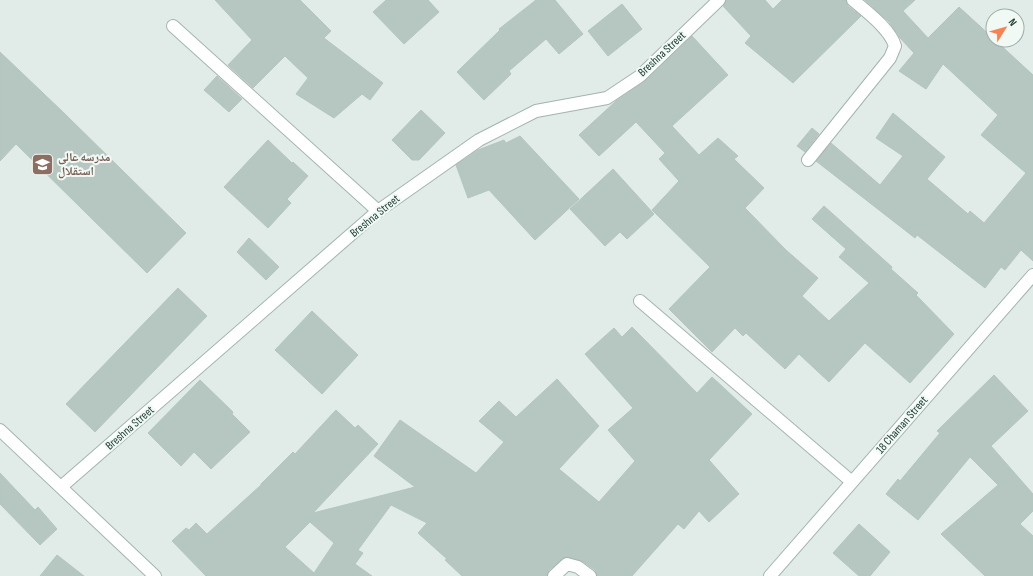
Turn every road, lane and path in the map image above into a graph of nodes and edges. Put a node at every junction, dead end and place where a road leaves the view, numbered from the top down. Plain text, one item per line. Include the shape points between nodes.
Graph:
1 (719, 0) edge
2 (853, 0) edge
3 (173, 26) dead end
4 (808, 160) dead end
5 (378, 211) junction
6 (1033, 275) edge
7 (640, 301) dead end
8 (0, 430) edge
9 (852, 482) junction
10 (61, 487) junction
11 (155, 576) edge
12 (554, 576) edge
13 (590, 576) edge
14 (770, 576) edge

1 - 5 street, Breshna Street via 640,76 607,98 536,111 478,140
2 - 4 street via 884,28 894,40 895,46 890,58
3 - 5 street
5 - 10 street, Breshna Street
6 - 9 street, 18 Chaman Street
7 - 9 street
8 - 10 street
9 - 14 street, 18 Chaman Street
10 - 11 street
12 - 13 street via 567,564

